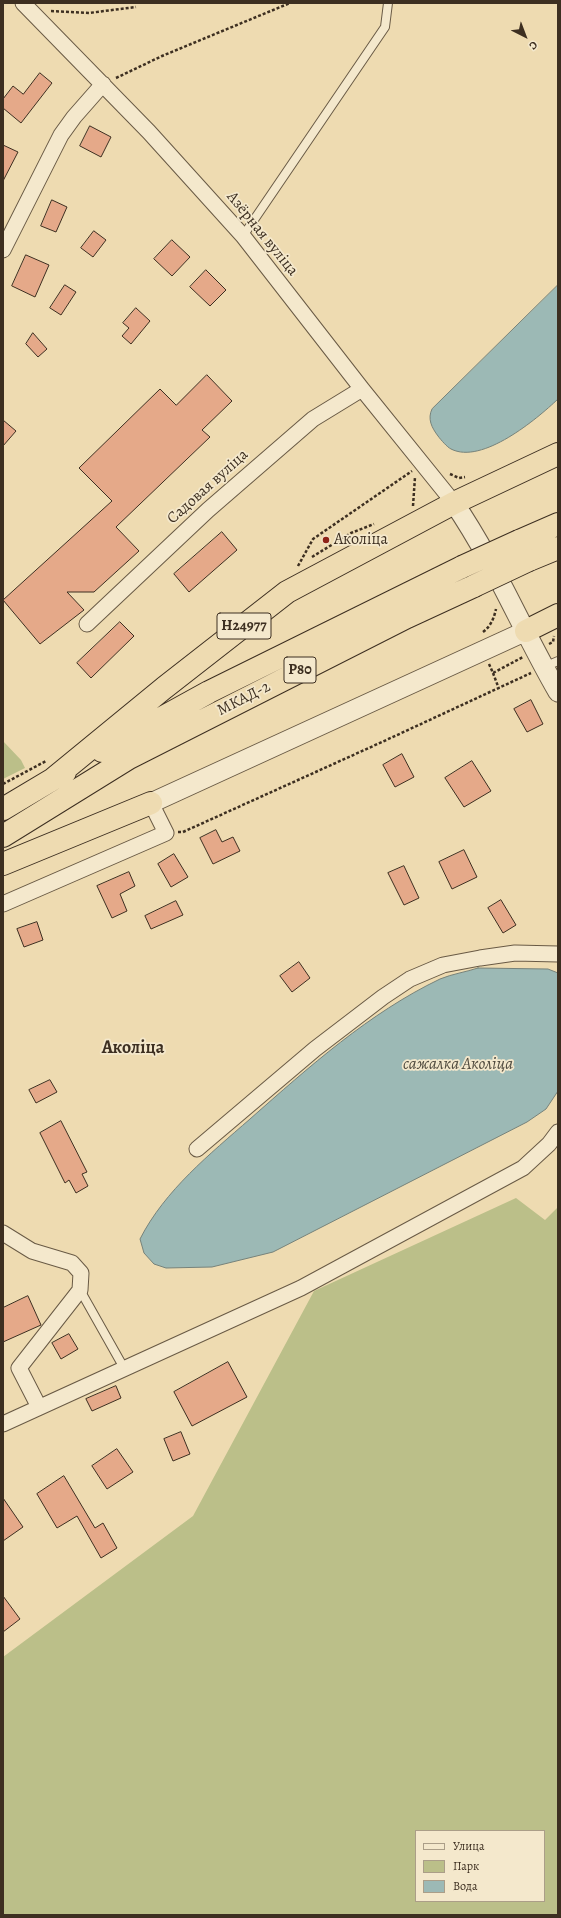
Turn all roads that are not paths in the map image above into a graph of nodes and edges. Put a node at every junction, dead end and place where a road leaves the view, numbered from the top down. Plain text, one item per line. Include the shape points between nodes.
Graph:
1 (388, 3) edge
2 (27, 7) edge
3 (103, 84) junction
4 (243, 236) junction
5 (3, 250) edge
6 (362, 389) junction
7 (558, 454) edge
8 (454, 503) junction
9 (558, 524) edge
10 (558, 548) edge
11 (558, 615) edge
12 (87, 624) dead end
13 (526, 631) junction
14 (545, 666) edge
15 (558, 692) edge
16 (53, 779) junction
17 (151, 803) junction
18 (3, 809) edge
19 (3, 836) edge
20 (3, 864) edge
21 (3, 904) edge
22 (558, 954) edge
23 (558, 1132) edge
24 (197, 1149) dead end
25 (3, 1232) edge
26 (80, 1290) junction
27 (124, 1368) junction
28 (39, 1407) junction
29 (3, 1424) edge

1 - 4 lane via 385,27
2 - 3 street, Азёрная вуліца
3 - 4 street, Азёрная вуліца
3 - 5 street via 61,136
4 - 6 street, Азёрная вуліца
6 - 8 street, Азёрная вуліца
6 - 12 street, Садовая вуліца via 307,424 208,510
7 - 8 highway, Н24977
8 - 13 street via 478,541
8 - 16 highway, Н24977 via 287,592
9 - 16 highway, Р80, bridge via 462,567 209,692
10 - 19 highway, МКАД-2 / Р80, bridge via 408,617 128,758
11 - 13 highway
13 - 14 street
13 - 17 street
14 - 15 street
16 - 18 highway, Р80
17 - 20 highway
17 - 21 street via 166,833
22 - 24 street via 515,953 480,958 443,966 410,979 315,1048
23 - 27 street via 523,1168 301,1288
25 - 26 street via 32,1251 72,1263 81,1272
26 - 27 lane
26 - 28 street via 19,1368
27 - 28 street
28 - 29 street

